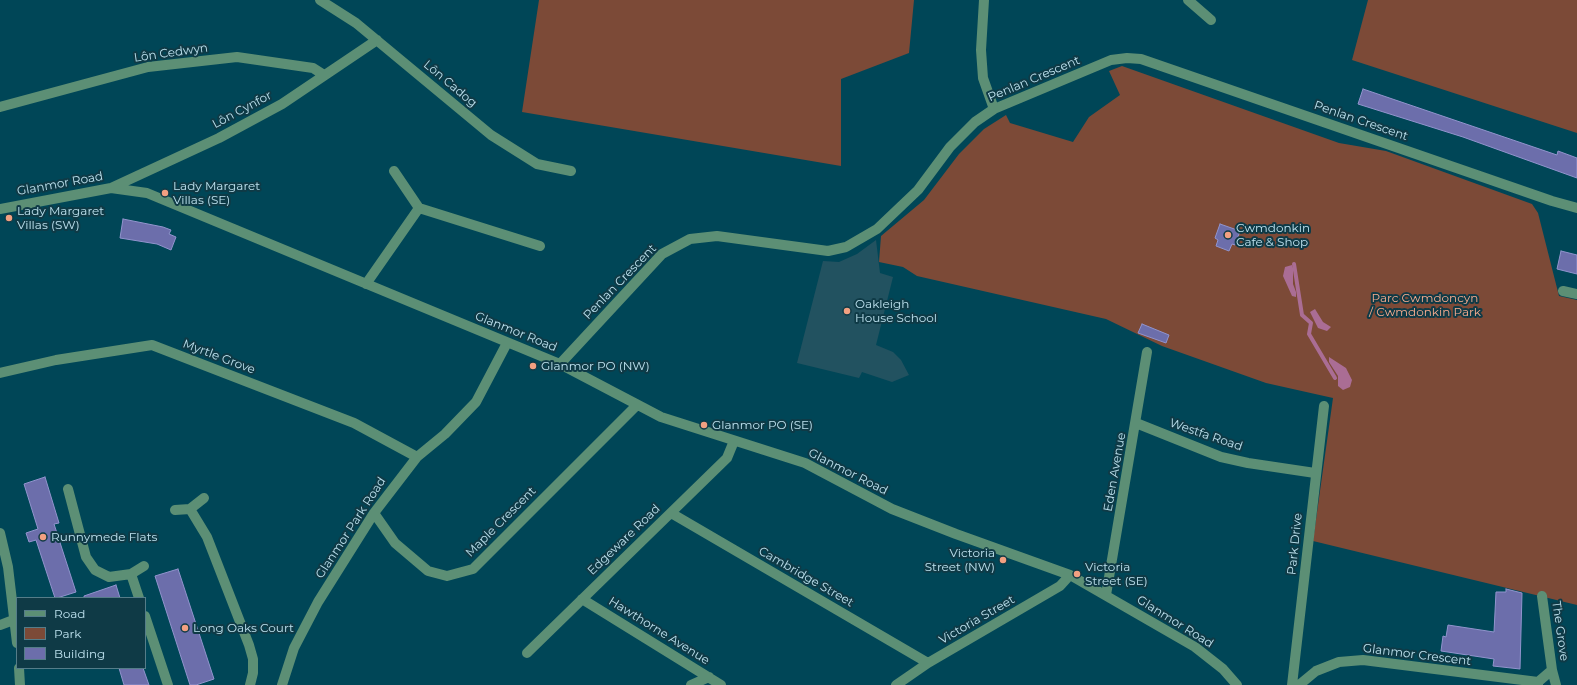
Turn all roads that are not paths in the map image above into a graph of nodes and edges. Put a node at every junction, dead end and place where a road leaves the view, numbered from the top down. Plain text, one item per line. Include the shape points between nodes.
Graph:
1 (320, 0) edge
2 (984, 0) edge
3 (1188, 0) edge
4 (1211, 20) dead end
5 (377, 40) junction
6 (324, 75) junction
7 (0, 107) edge
8 (994, 109) junction
9 (394, 171) dead end
10 (572, 171) dead end
11 (111, 188) junction
12 (419, 208) junction
13 (1577, 208) edge
14 (0, 209) edge
15 (540, 246) dead end
16 (366, 284) junction
17 (1563, 291) dead end
18 (1577, 294) edge
19 (506, 343) junction
20 (1147, 352) dead end
21 (560, 364) junction
22 (0, 373) edge
23 (637, 405) junction
24 (1324, 406) dead end
25 (1136, 423) junction
26 (734, 441) junction
27 (418, 456) junction
28 (1315, 473) junction
29 (68, 489) dead end
30 (204, 498) dead end
31 (190, 509) junction
32 (175, 510) dead end
33 (374, 513) junction
34 (671, 513) junction
35 (0, 533) edge
36 (144, 566) dead end
37 (131, 574) junction
38 (1070, 575) junction
39 (1106, 595) junction
40 (1542, 596) dead end
41 (139, 597) edge
42 (582, 599) junction
43 (16, 619) joint
44 (146, 619) edge
45 (0, 625) edge
46 (527, 653) dead end
47 (928, 663) junction
48 (19, 669) edge
49 (1552, 670) junction
50 (709, 678) junction
51 (1538, 684) edge
52 (20, 685) edge
53 (168, 685) edge
54 (250, 685) edge
55 (282, 685) edge
56 (691, 685) edge
57 (721, 685) edge
58 (896, 685) edge
59 (1238, 685) edge
60 (1292, 685) edge
61 (1298, 685) edge
62 (1556, 685) edge

1 - 5 street, Lôn Cadog
2 - 8 street via 981,50 983,78
3 - 4 street
5 - 6 street, Lôn Cynfor
5 - 10 street, Lôn Cadog via 491,135 537,164
6 - 7 street, Lôn Cedwyn via 313,68 237,57 148,67
6 - 11 street, Lôn Cynfor via 282,104 226,134
8 - 13 street, Penlan Crescent via 1111,60 1141,59
8 - 21 street, Penlan Crescent via 975,122 950,147 918,190 877,229 846,248 828,251 717,236 690,239 662,254
9 - 12 street
11 - 14 street, Glanmor Road
11 - 16 street, Glanmor Road via 148,193
12 - 15 street
12 - 16 street
16 - 19 street, Glanmor Road
17 - 18 street
19 - 21 street, Glanmor Road
19 - 27 street, Glanmor Park Road via 476,402 445,434
20 - 25 street, Eden Avenue
21 - 23 street, Glanmor Road
22 - 27 street, Myrtle Grove via 56,360 152,345 354,423
23 - 26 street, Glanmor Road
23 - 33 street, Maple Crescent via 473,569 447,576 428,571 395,543
24 - 28 street, Park Drive
25 - 28 street, Westfa Road via 1221,457
25 - 39 street, Eden Avenue
26 - 34 street, Edgeware Road via 727,458
26 - 38 street, Glanmor Road via 805,463 892,509
27 - 33 street, Glanmor Park Road
28 - 60 street, Park Drive
29 - 37 street via 86,558 95,570 109,577
30 - 31 street
31 - 32 street
31 - 54 street via 207,536 249,645 253,659
33 - 55 street, Glanmor Park Road via 318,602 294,648
34 - 42 street, Edgeware Road
34 - 47 street, Cambridge Street
35 - 43 street
36 - 37 street
37 - 41 street
38 - 39 street, Glanmor Road
38 - 47 street, Victoria Street via 1060,586
39 - 59 street, Glanmor Road via 1195,647 1223,669
40 - 49 street, The Grove
42 - 46 street, Edgeware Road
42 - 50 street, Hawthorne Avenue
43 - 45 street
44 - 53 street
47 - 58 street, Victoria Street
48 - 52 street
49 - 51 street, The Grove
49 - 62 street, The Grove
50 - 56 street
50 - 57 street, Hawthorne Avenue
51 - 61 street, Glanmor Crescent via 1363,660 1339,662 1316,671

